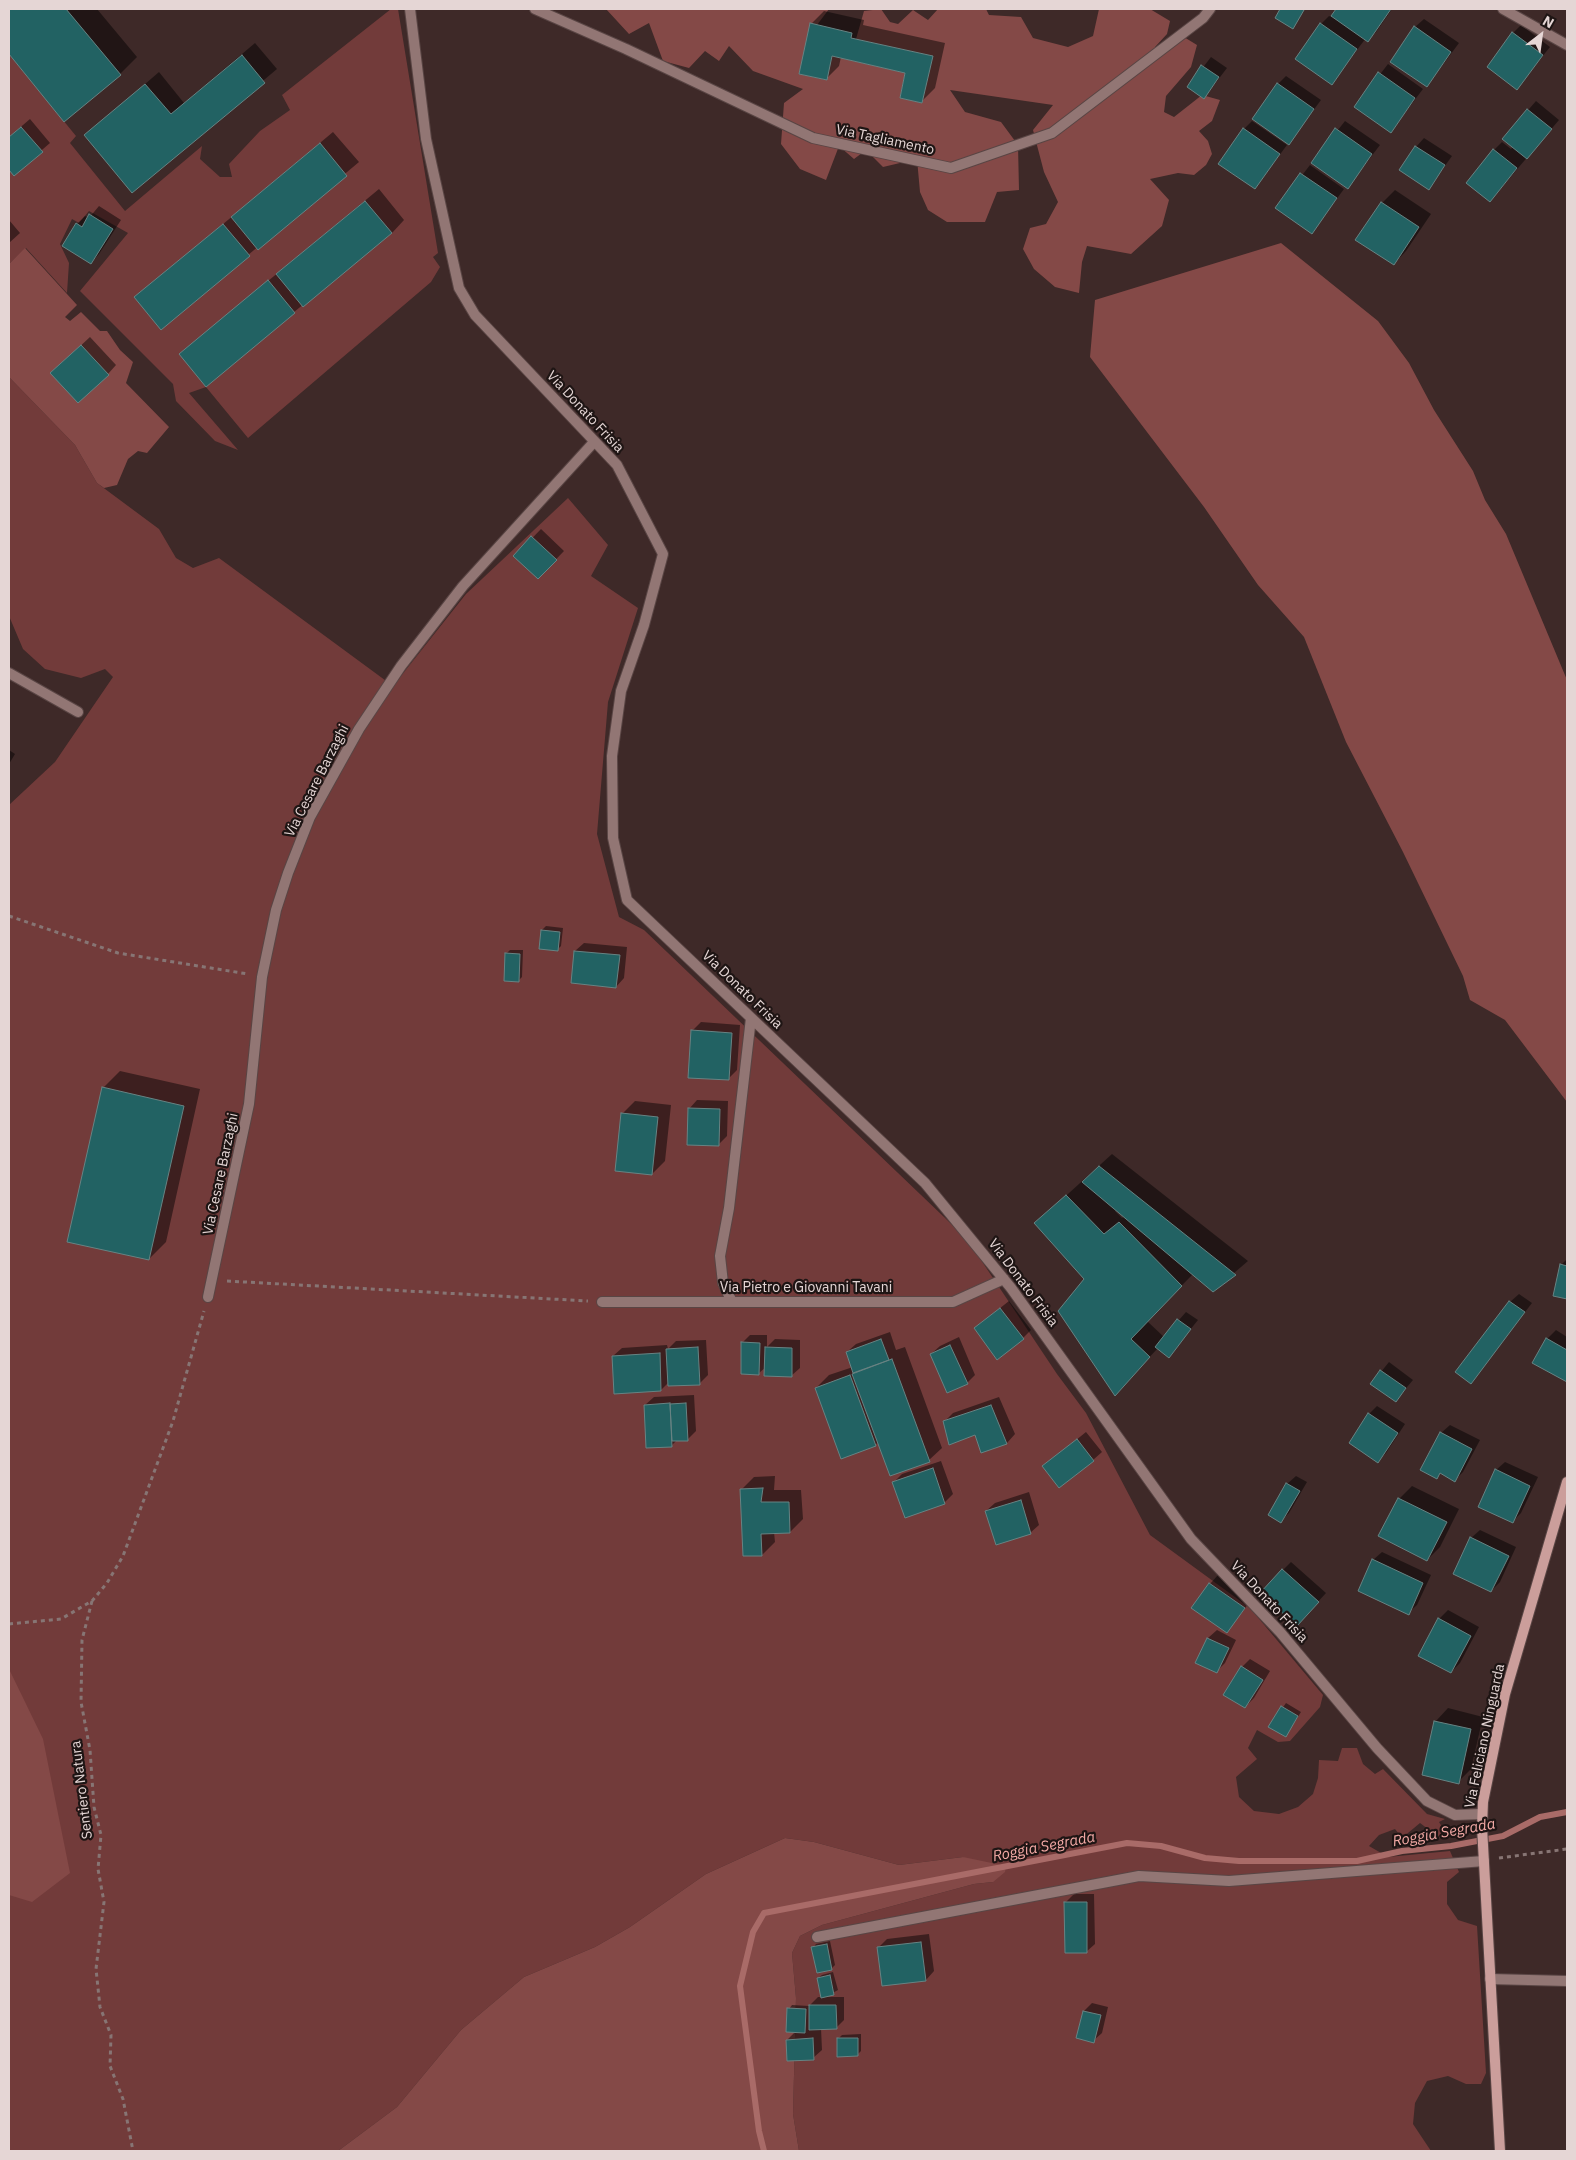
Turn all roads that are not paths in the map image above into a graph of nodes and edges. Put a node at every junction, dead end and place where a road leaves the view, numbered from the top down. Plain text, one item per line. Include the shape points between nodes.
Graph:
1 (410, 9) edge
2 (535, 9) edge
3 (1210, 9) edge
4 (1503, 9) edge
5 (1567, 46) edge
6 (594, 442) junction
7 (9, 673) edge
8 (78, 712) dead end
9 (751, 1018) junction
10 (1004, 1278) junction
11 (208, 1297) road end
12 (602, 1302) road end
13 (732, 1302) junction
14 (1567, 1482) edge
15 (1482, 1814) junction
16 (1484, 1857) junction
17 (817, 1937) dead end
18 (1490, 1979) junction
19 (1567, 1981) edge
20 (1500, 2151) edge

1 - 6 street, Via Donato Frisia via 426,139 459,288 475,315
2 - 3 street, Via Tagliamento via 813,138 950,168 1052,133 1203,18
4 - 5 street
6 - 9 street, Via Donato Frisia via 617,465 663,554 644,625 621,691 612,756 613,838 627,900
6 - 11 street, Via Cesare Barzaghi via 463,586 401,666 359,728 310,817 276,910 262,977 249,1104
7 - 8 street
9 - 10 street, Via Donato Frisia via 925,1183
9 - 13 street via 729,1208 720,1256 723,1283
10 - 13 street, Via Pietro e Giovanni Tavani via 953,1302
10 - 15 street, Via Donato Frisia via 1191,1539 1280,1632 1377,1748 1427,1801 1454,1814
12 - 13 street, Via Pietro e Giovanni Tavani
14 - 15 street, Via Feliciano Ninguarda via 1505,1694
15 - 16 street, Via Feliciano Ninguarda
16 - 17 street via 1229,1881 1139,1876
16 - 18 street, Via Feliciano Ninguarda
18 - 19 street
18 - 20 street, Via Feliciano Ninguarda

